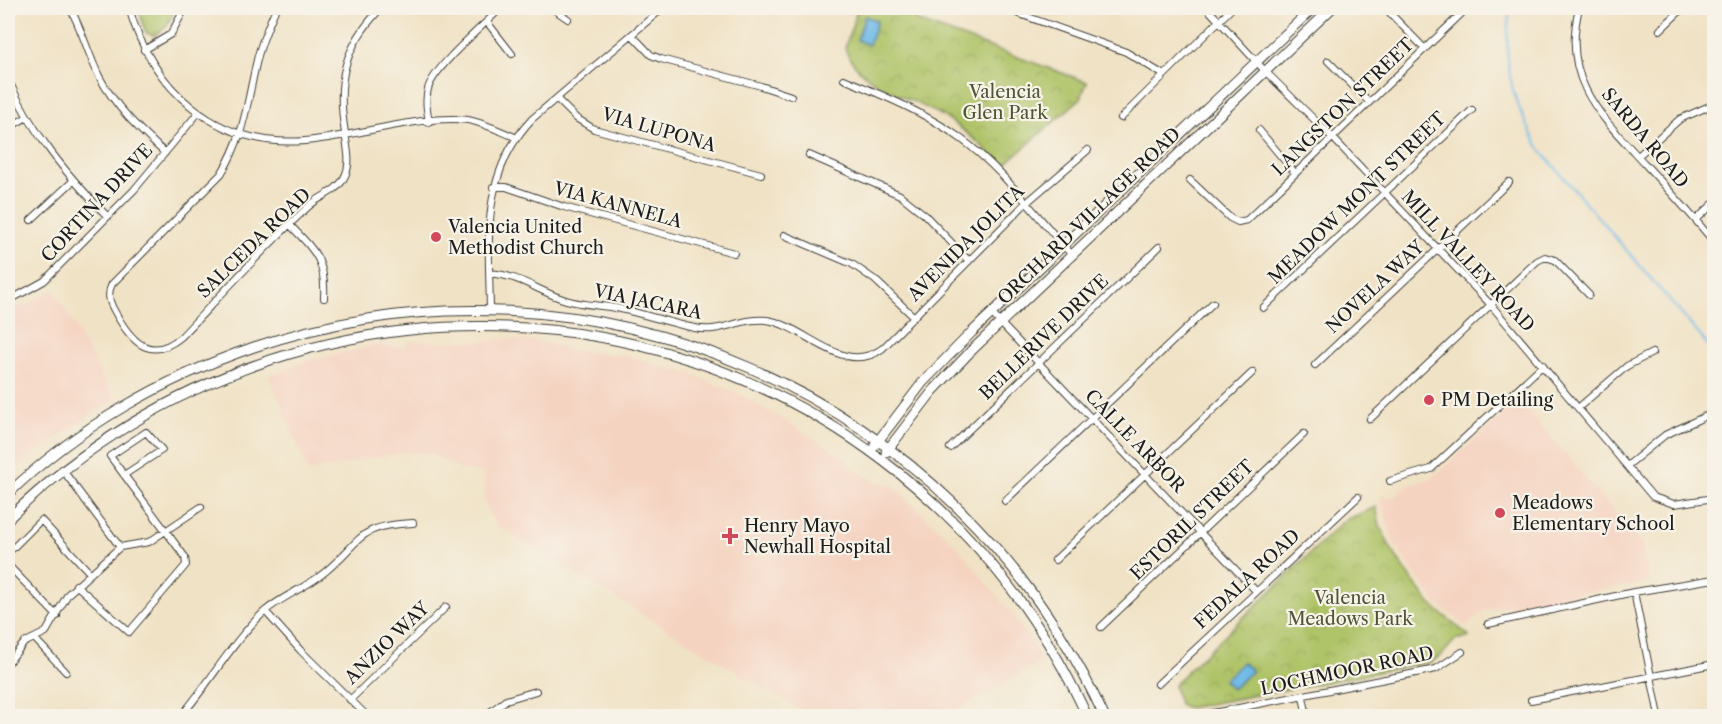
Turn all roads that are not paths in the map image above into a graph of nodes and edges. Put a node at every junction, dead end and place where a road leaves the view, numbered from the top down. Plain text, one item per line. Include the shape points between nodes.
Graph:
1 (70, 8) edge
2 (129, 8) edge
3 (185, 8) edge
4 (276, 8) edge
5 (381, 8) edge
6 (501, 8) edge
7 (552, 8) edge
8 (663, 8) edge
9 (1004, 8) edge
10 (1208, 8) edge
11 (1232, 8) edge
12 (1312, 8) edge
13 (1332, 8) edge
14 (1385, 8) edge
15 (1464, 8) edge
16 (1579, 8) edge
17 (1683, 8) edge
18 (568, 19) dead end
19 (1219, 19) junction
20 (487, 22) junction
21 (1660, 30) dead end
22 (632, 35) junction
23 (1425, 49) junction
24 (144, 50) junction
25 (512, 54) dead end
26 (1255, 60) junction
27 (1328, 61) dead end
28 (1265, 71) junction
29 (1164, 75) junction
30 (8, 79) edge
31 (844, 79) dead end
32 (791, 96) dead end
33 (557, 99) junction
34 (1369, 102) junction
35 (1714, 104) edge
36 (1472, 110) dead end
37 (198, 112) junction
38 (27, 117) junction
39 (1121, 118) dead end
40 (429, 122) junction
41 (8, 128) edge
42 (1258, 130) dead end
43 (241, 133) junction
44 (345, 135) junction
45 (515, 137) junction
46 (1332, 137) junction
47 (1088, 150) dead end
48 (165, 153) junction
49 (809, 155) dead end
50 (1638, 156) junction
51 (1295, 173) junction
52 (761, 174) dead end
53 (1190, 180) dead end
54 (73, 181) junction
55 (1509, 182) dead end
56 (493, 187) junction
57 (1385, 194) junction
58 (1714, 203) edge
59 (1025, 204) junction
60 (107, 216) junction
61 (31, 220) dead end
62 (1696, 220) junction
63 (290, 225) junction
64 (784, 235) dead end
65 (1714, 242) edge
66 (1063, 245) junction
67 (1159, 247) dead end
68 (1438, 248) junction
69 (734, 253) dead end
70 (1072, 255) junction
71 (969, 261) junction
72 (489, 273) junction
73 (1589, 295) dead end
74 (324, 298) dead end
75 (8, 300) edge
76 (1213, 303) dead end
77 (1491, 305) junction
78 (1263, 309) dead end
79 (490, 310) junction
80 (992, 313) junction
81 (913, 316) junction
82 (1001, 323) junction
83 (1652, 353) dead end
84 (867, 358) joint
85 (1039, 363) junction
86 (1315, 365) dead end
87 (1543, 365) junction
88 (1253, 372) dead end
89 (1578, 408) junction
90 (1706, 416) dead end
91 (1093, 418) junction
92 (1370, 419) dead end
93 (1304, 434) dead end
94 (879, 440) junction
95 (890, 447) junction
96 (950, 448) dead end
97 (870, 452) junction
98 (880, 459) junction
99 (1627, 466) junction
100 (62, 469) junction
101 (1145, 474) junction
102 (124, 475) junction
103 (1390, 481) dead end
104 (8, 494) edge
105 (1358, 497) dead end
106 (1714, 498) edge
107 (1005, 501) dead end
108 (201, 507) dead end
109 (8, 519) edge
110 (413, 523) dead end
111 (165, 531) junction
112 (1201, 532) junction
113 (120, 547) junction
114 (8, 554) edge
115 (1055, 560) dead end
116 (8, 565) edge
117 (89, 572) junction
118 (1714, 579) edge
119 (76, 585) junction
120 (1256, 591) junction
121 (1634, 592) junction
122 (1023, 605) junction
123 (446, 607) dead end
124 (266, 611) junction
125 (1048, 614) junction
126 (57, 616) junction
127 (1488, 624) dead end
128 (1101, 627) dead end
129 (35, 639) junction
130 (1462, 652) dead end
131 (8, 663) edge
132 (1714, 664) edge
133 (66, 672) dead end
134 (1651, 676) junction
135 (1158, 684) dead end
136 (536, 691) dead end
137 (1303, 697) junction
138 (1531, 699) dead end
139 (350, 700) junction
140 (181, 717) edge
141 (367, 717) edge
142 (485, 717) edge
143 (1088, 717) edge
144 (1104, 717) edge
145 (1198, 717) edge
146 (1307, 717) edge
147 (1659, 717) edge

1 - 48 street via 100,77 115,101
2 - 24 street
3 - 24 street via 171,34
4 - 43 street via 259,54
5 - 44 street, SALCEDA ROAD via 362,28 349,51 340,96
6 - 20 street
7 - 18 street
8 - 22 street
9 - 29 street via 1126,52
10 - 19 street, MILL VALLEY ROAD
11 - 19 street
12 - 26 main road, ORCHARD VILLAGE ROAD
13 - 28 main road, ORCHARD VILLAGE ROAD
14 - 23 street
15 - 23 street, LANGSTON STREET
16 - 50 street, SARDA ROAD via 1574,42 1585,88 1594,107
17 - 21 street
19 - 26 street, MILL VALLEY ROAD
19 - 29 street
20 - 25 street
20 - 40 street via 432,80 426,100
22 - 32 street via 651,55 661,59
22 - 33 street
23 - 34 street, LANGSTON STREET
24 - 37 street via 179,98
26 - 28 street, MILL VALLEY ROAD
26 - 66 main road, ORCHARD VILLAGE ROAD
27 - 34 street
28 - 46 street, MILL VALLEY ROAD
28 - 70 main road, ORCHARD VILLAGE ROAD
29 - 39 street
30 - 38 street
31 - 59 street via 931,118 962,139
33 - 45 street
33 - 52 street, VIA LUPONA via 594,129
34 - 46 street, LANGSTON STREET
35 - 50 street via 1680,119
36 - 57 street, MEADOW MONT STREET
37 - 43 street
37 - 48 street, CORTINA DRIVE
38 - 41 street
38 - 54 street
40 - 44 street
40 - 45 street via 467,120
42 - 51 street
43 - 44 street via 284,142
43 - 63 street, SALCEDA ROAD via 221,174 112,284 109,297 125,328 135,342 145,347 171,345
44 - 63 street, SALCEDA ROAD via 349,162 346,176
45 - 56 street
46 - 51 street, LANGSTON STREET
46 - 57 street, MILL VALLEY ROAD
47 - 59 street, AVENIDA JOLITA
48 - 60 street, CORTINA DRIVE
49 - 71 street via 900,195
50 - 62 street, SARDA ROAD
51 - 53 street, LANGSTON STREET via 1247,220 1238,222
54 - 60 street
54 - 61 street
55 - 68 street, NOVELA WAY
56 - 69 street, VIA KANNELA
56 - 72 street
57 - 68 street, MILL VALLEY ROAD
57 - 78 street, MEADOW MONT STREET
58 - 62 street
59 - 66 street
59 - 71 street, AVENIDA JOLITA
60 - 75 street, CORTINA DRIVE via 44,281
62 - 65 street, SARDA ROAD
63 - 74 street via 321,261
64 - 81 street via 852,264
66 - 70 street
66 - 80 main road, ORCHARD VILLAGE ROAD
67 - 85 street, BELLERIVE DRIVE
68 - 77 street, MILL VALLEY ROAD
68 - 86 street, NOVELA WAY
70 - 82 main road, ORCHARD VILLAGE ROAD
71 - 81 street, AVENIDA JOLITA
72 - 79 street
72 - 84 street, VIA JACARA via 520,278 570,301 695,328 714,330 749,321 768,321 846,357
73 - 77 street via 1555,260 1545,257
76 - 91 street
77 - 87 street, MILL VALLEY ROAD
77 - 92 street
79 - 94 main road via 594,321 671,338 744,363 799,389
79 - 104 main road via 417,312 346,322 234,354 122,408 53,456
80 - 82 street, CALLE ARBOR
80 - 94 main road, ORCHARD VILLAGE ROAD via 923,382
81 - 84 street, AVENIDA JOLITA via 883,348
82 - 85 street, CALLE ARBOR
82 - 95 main road, ORCHARD VILLAGE ROAD via 946,376
83 - 89 street via 1627,366
85 - 91 street, CALLE ARBOR
85 - 96 street, BELLERIVE DRIVE
87 - 89 street, MILL VALLEY ROAD
87 - 103 street via 1431,469
88 - 101 street
89 - 99 street, MILL VALLEY ROAD
90 - 99 street via 1665,435
91 - 101 street, CALLE ARBOR
91 - 107 street
93 - 112 street, ESTORIL STREET
94 - 95 main road
94 - 97 main road, ORCHARD VILLAGE ROAD
95 - 98 main road, ORCHARD VILLAGE ROAD
95 - 125 main road via 987,536
97 - 98 main road
97 - 100 main road via 759,387 669,352 570,332 474,324 390,332 270,358 178,396 126,425
98 - 122 main road via 975,546
99 - 106 street, MILL VALLEY ROAD via 1653,497 1663,502 1685,504
100 - 109 main road
100 - 113 street
101 - 112 street, CALLE ARBOR
101 - 115 street
102 - 102 street via 110,456 146,432 162,450
102 - 111 street
105 - 120 street, FEDALA ROAD
108 - 111 street
110 - 124 street via 382,526 363,534 326,572
111 - 113 street via 136,546
111 - 119 street via 185,557 186,565 129,632
112 - 120 street, CALLE ARBOR
112 - 128 street, ESTORIL STREET
113 - 117 street
114 - 117 street via 41,520
116 - 126 street
117 - 119 street
118 - 121 street
119 - 126 street
120 - 135 street, FEDALA ROAD
121 - 127 street
121 - 134 street
122 - 125 main road via 1037,606
122 - 143 main road
123 - 139 street, ANZIO WAY
124 - 139 street
124 - 140 street via 241,635
125 - 144 main road
126 - 129 street via 46,632
129 - 131 street via 24,644
129 - 133 street
130 - 137 street, LOCHMOOR ROAD via 1436,669
132 - 134 street
134 - 138 street
134 - 147 street
136 - 142 street via 506,700
137 - 145 street, LOCHMOOR ROAD
137 - 146 street
139 - 141 street

